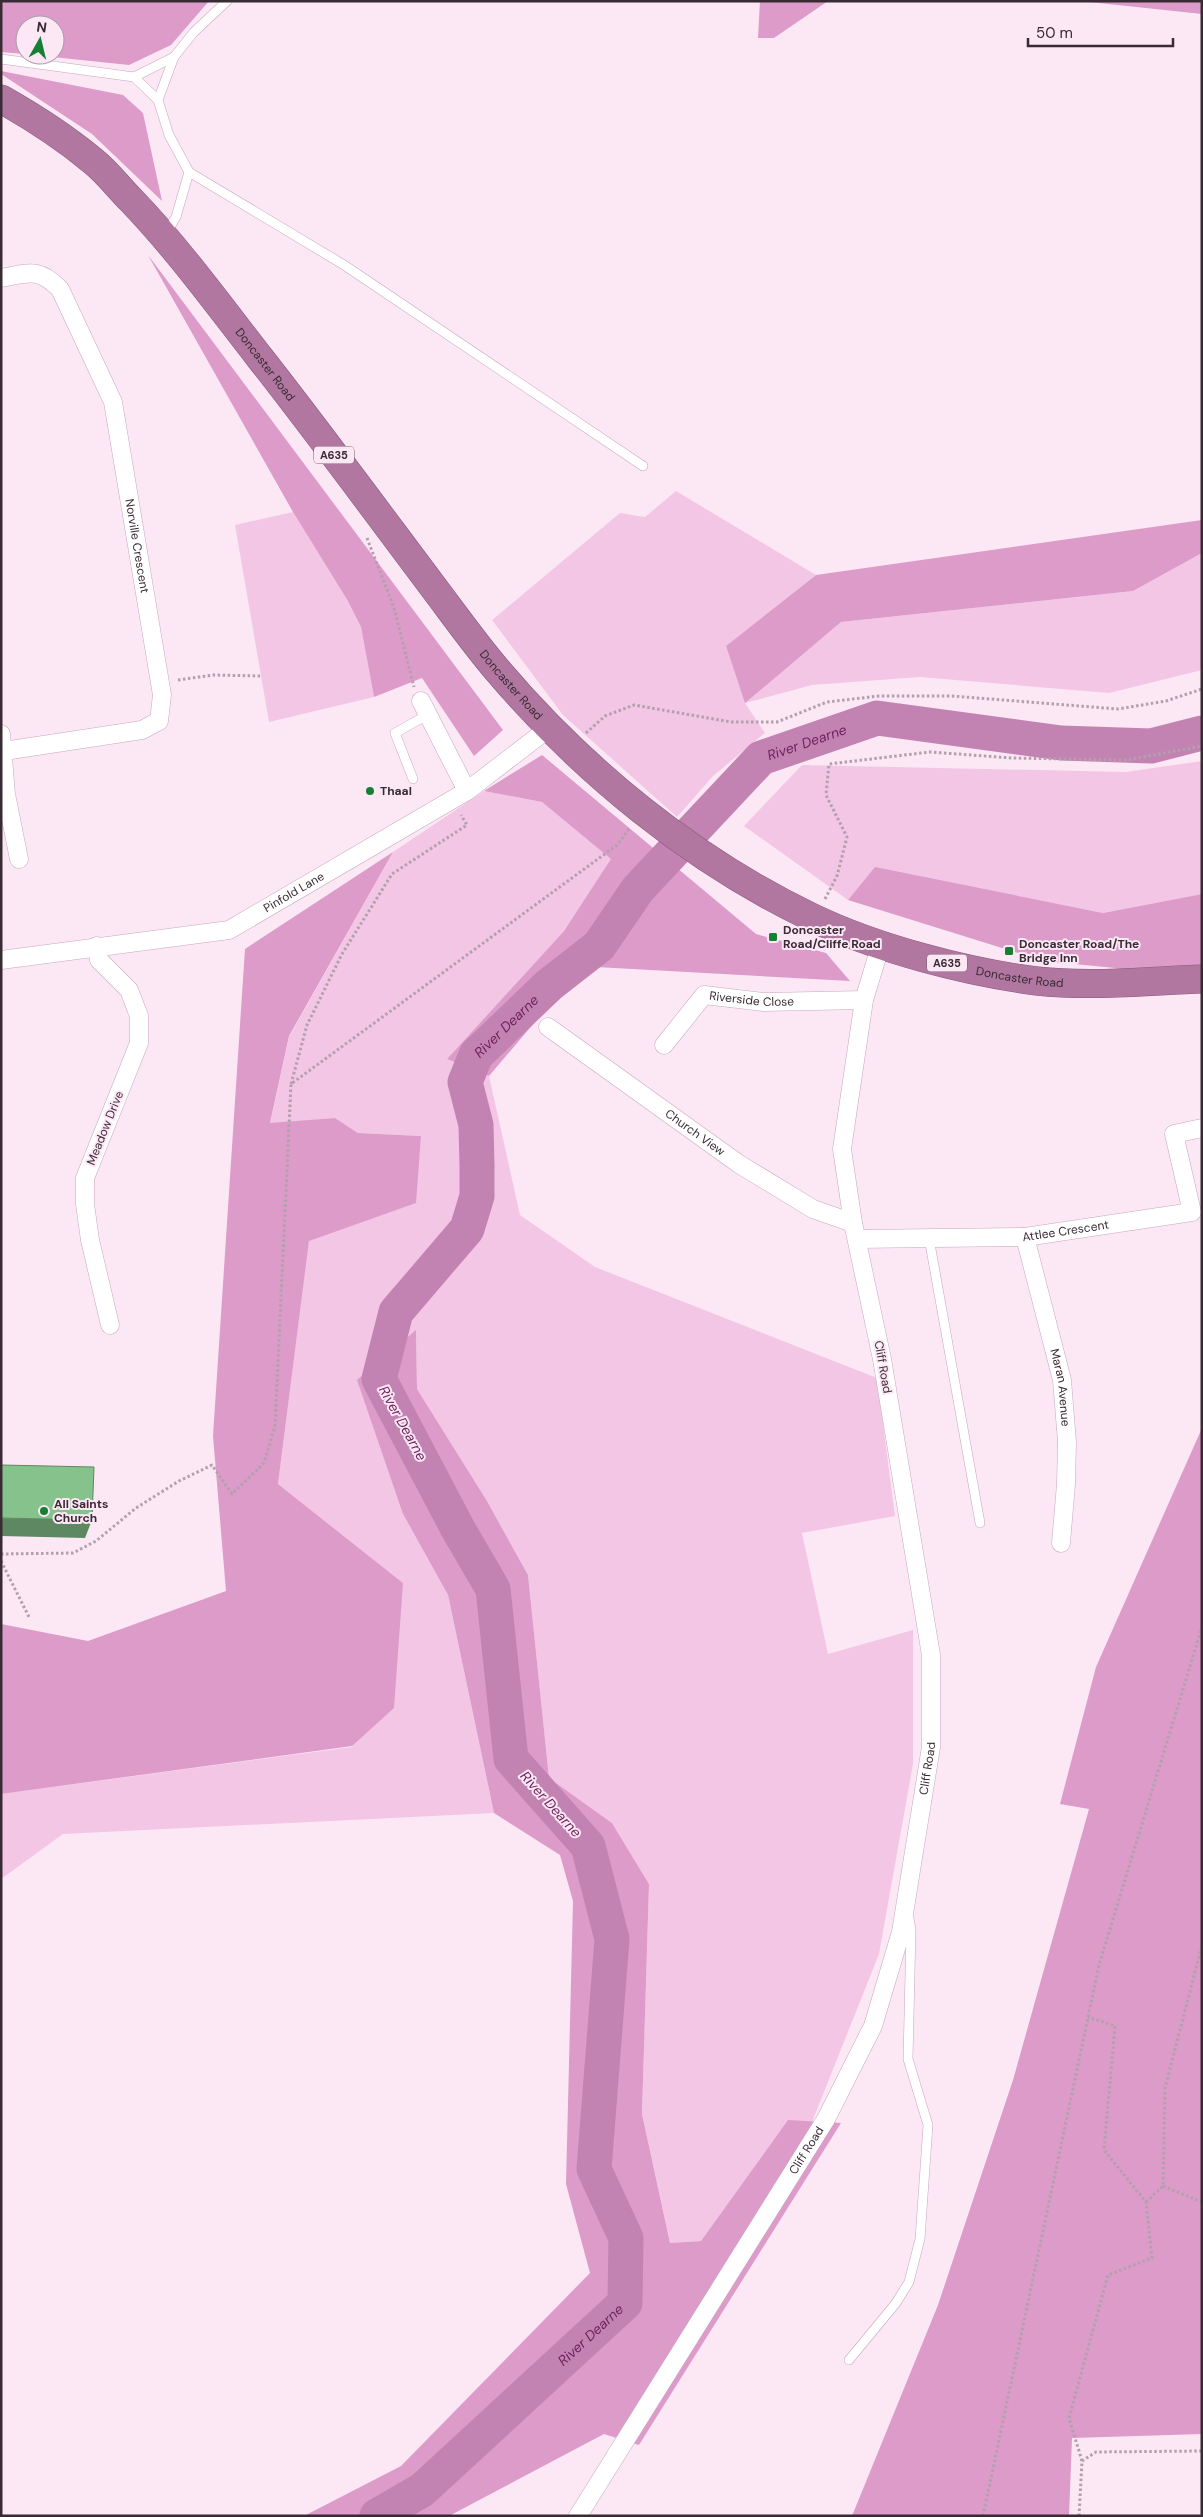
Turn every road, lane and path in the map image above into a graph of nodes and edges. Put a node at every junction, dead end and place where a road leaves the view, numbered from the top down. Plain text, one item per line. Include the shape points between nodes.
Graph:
1 (227, 1) edge
2 (174, 57) junction
3 (1, 59) edge
4 (134, 77) junction
5 (1, 100) edge
6 (158, 100) junction
7 (189, 172) junction
8 (165, 236) junction
9 (1, 278) edge
10 (643, 466) dead end
11 (363, 531) dead end
12 (261, 676) dead end
13 (160, 682) junction
14 (1202, 689) edge
15 (425, 707) junction
16 (549, 728) junction
17 (3, 743) edge
18 (571, 747) junction
19 (1200, 747) edge
20 (1202, 753) edge
21 (413, 779) dead end
22 (4, 795) edge
23 (460, 795) junction
24 (617, 845) dead end
25 (19, 859) dead end
26 (815, 920) junction
27 (881, 944) junction
28 (97, 946) junction
29 (1, 960) edge
30 (1202, 979) edge
31 (864, 1000) junction
32 (548, 1026) dead end
33 (664, 1046) dead end
34 (292, 1084) junction
35 (1202, 1128) edge
36 (855, 1231) junction
37 (1024, 1237) junction
38 (929, 1238) junction
39 (110, 1325) dead end
40 (980, 1523) dead end
41 (1060, 1542) dead end
42 (1, 1554) edge
43 (1, 1561) edge
44 (29, 1616) dead end
45 (1202, 1627) edge
46 (906, 1903) junction
47 (1202, 1945) edge
48 (1088, 2017) junction
49 (1163, 2186) junction
50 (1146, 2202) junction
51 (1202, 2202) edge
52 (849, 2360) dead end
53 (1202, 2451) edge
54 (1082, 2460) junction
55 (578, 2516) edge
56 (983, 2516) edge
57 (1080, 2516) edge

1 - 2 lane via 194,32
2 - 4 lane
2 - 6 lane
3 - 4 lane
4 - 6 lane
5 - 8 highway, Doncaster Road / A635 via 33,117 95,162
6 - 7 lane via 168,135
7 - 8 lane via 176,217
7 - 10 lane via 344,265
8 - 16 highway, Doncaster Road / A635 via 496,669
9 - 13 street, Norville Crescent via 36,272 60,288 113,402
11 - 15 path via 394,608 413,686
12 - 13 path via 213,675
13 - 17 street, Norville Crescent via 159,722 142,730
14 - 18 path via 1166,701 1118,709 952,696 879,696 827,702 777,722 731,722 634,705 605,716
15 - 21 lane via 395,733
15 - 23 street
16 - 18 highway, Doncaster Road / A635
16 - 23 street, Pinfold Lane
17 - 22 street
18 - 26 highway, Doncaster Road / A635 via 658,822 713,861
19 - 20 path
19 - 26 path via 1126,760 1012,758 930,752 829,764 826,795 846,837 837,876
22 - 25 street
23 - 28 street, Pinfold Lane via 229,930
23 - 34 path via 467,825 392,874 342,954 306,1025
24 - 34 path
26 - 27 highway, Doncaster Road / A635
27 - 30 highway, Doncaster Road / A635 via 980,972 1041,981 1094,983
27 - 31 street, Cliff Road
28 - 29 street, Pinfold Lane
28 - 39 street, Meadow Drive via 99,960 129,990 139,1016 139,1044 85,1178 90,1240
31 - 33 street, Riverside Close via 764,1002 704,995
31 - 36 street, Cliff Road via 842,1149
32 - 36 street, Church View via 739,1164
34 - 42 path via 275,1426 264,1463 232,1494 212,1465 136,1508 96,1541 73,1553
35 - 37 street, Attlee Crescent via 1174,1134 1192,1212
36 - 38 street, Attlee Crescent
36 - 46 street, Cliff Road via 882,1359 931,1655 932,1747
37 - 38 street, Attlee Crescent
37 - 41 street, Maran Avenue via 1062,1380 1066,1484
38 - 40 lane
43 - 44 path
45 - 48 path via 1099,1966
46 - 52 lane via 911,1930 908,2059 928,2126 920,2239 909,2282
46 - 55 street, Cliff Road via 901,1932 873,2026 826,2119
47 - 49 path via 1165,2088
48 - 50 path via 1115,2026 1104,2150
48 - 56 path
49 - 50 path
49 - 51 path
50 - 54 path via 1152,2258 1108,2275 1069,2418
53 - 54 path via 1096,2452
54 - 57 path

